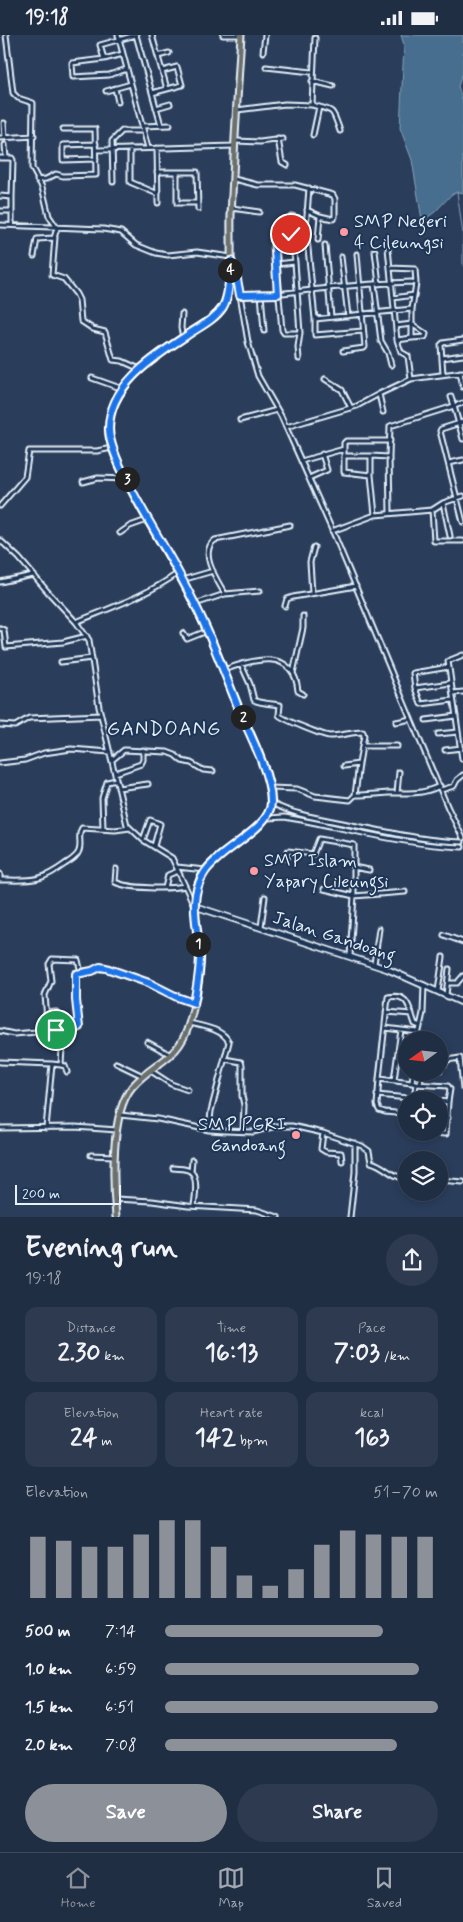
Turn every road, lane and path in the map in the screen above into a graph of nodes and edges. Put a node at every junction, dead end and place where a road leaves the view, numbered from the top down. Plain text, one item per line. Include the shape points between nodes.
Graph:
1 (6, 35) edge
2 (118, 35) edge
3 (137, 35) edge
4 (152, 35) edge
5 (223, 35) edge
6 (241, 35) edge
7 (266, 35) edge
8 (315, 38) dead end
9 (119, 40) junction
10 (264, 52) dead end
11 (170, 53) dead end
12 (123, 54) junction
13 (158, 56) junction
14 (104, 59) junction
15 (266, 67) dead end
16 (127, 69) junction
17 (162, 71) junction
18 (312, 72) junction
19 (312, 81) junction
20 (131, 84) junction
21 (333, 86) dead end
22 (115, 88) junction
23 (167, 89) junction
24 (106, 91) dead end
25 (152, 93) junction
26 (118, 102) dead end
27 (170, 104) dead end
28 (312, 105) junction
29 (319, 107) junction
30 (156, 108) junction
31 (237, 110) junction
32 (4, 123) dead end
33 (161, 125) junction
34 (170, 125) dead end
35 (142, 126) junction
36 (63, 129) dead end
37 (143, 131) junction
38 (340, 131) dead end
39 (313, 135) dead end
40 (34, 136) junction
41 (0, 138) edge
42 (5, 138) junction
43 (278, 139) junction
44 (283, 139) dead end
45 (96, 144) junction
46 (235, 144) junction
47 (5, 145) dead end
48 (157, 148) junction
49 (112, 149) junction
50 (130, 149) junction
51 (148, 149) junction
52 (96, 150) junction
53 (0, 158) edge
54 (6, 158) junction
55 (96, 159) junction
56 (287, 165) dead end
57 (158, 172) junction
58 (177, 172) junction
59 (234, 179) junction
60 (37, 180) junction
61 (113, 183) dead end
62 (309, 188) junction
63 (158, 193) junction
64 (0, 196) edge
65 (12, 197) junction
66 (158, 203) dead end
67 (198, 203) junction
68 (198, 209) dead end
69 (232, 209) junction
70 (307, 210) junction
71 (0, 211) edge
72 (12, 211) junction
73 (259, 212) dead end
74 (291, 216) dead end
75 (320, 216) junction
76 (306, 220) junction
77 (0, 225) edge
78 (12, 225) junction
79 (57, 228) junction
80 (55, 237) junction
81 (318, 240) dead end
82 (325, 245) dead end
83 (388, 248) dead end
84 (375, 251) dead end
85 (357, 254) dead end
86 (34, 256) dead end
87 (341, 257) dead end
88 (231, 259) junction
89 (294, 262) junction
90 (276, 265) junction
91 (390, 268) junction
92 (391, 283) junction
93 (416, 283) junction
94 (374, 284) junction
95 (379, 284) junction
96 (359, 285) junction
97 (344, 287) junction
98 (328, 288) junction
99 (313, 291) junction
100 (297, 293) junction
101 (261, 294) junction
102 (278, 294) junction
103 (240, 295) junction
104 (414, 295) junction
105 (393, 298) junction
106 (412, 309) junction
107 (394, 312) junction
108 (378, 313) junction
109 (182, 314) dead end
110 (362, 315) junction
111 (348, 316) junction
112 (331, 317) junction
113 (315, 319) junction
114 (412, 324) junction
115 (396, 326) junction
116 (264, 331) dead end
117 (363, 331) junction
118 (300, 333) junction
119 (183, 338) junction
120 (412, 338) junction
121 (397, 340) junction
122 (463, 340) edge
123 (343, 351) dead end
124 (463, 355) edge
125 (442, 358) junction
126 (299, 359) dead end
127 (391, 365) dead end
128 (140, 369) junction
129 (461, 372) edge
130 (443, 374) junction
131 (92, 378) dead end
132 (325, 379) dead end
133 (411, 379) junction
134 (463, 387) edge
135 (122, 389) junction
136 (379, 394) junction
137 (451, 397) dead end
138 (463, 403) edge
139 (454, 406) junction
140 (351, 408) junction
141 (277, 410) junction
142 (383, 412) dead end
143 (240, 420) dead end
144 (463, 421) edge
145 (457, 423) junction
146 (286, 427) junction
147 (463, 439) edge
148 (390, 441) junction
149 (113, 448) junction
150 (344, 449) junction
151 (322, 454) junction
152 (344, 456) junction
153 (370, 457) junction
154 (390, 457) junction
155 (463, 460) edge
156 (301, 461) junction
157 (449, 463) junction
158 (370, 475) junction
159 (309, 478) junction
160 (127, 479) junction
161 (83, 482) dead end
162 (463, 496) edge
163 (457, 498) junction
164 (443, 503) junction
165 (0, 506) edge
166 (432, 510) junction
167 (390, 513) junction
168 (375, 515) junction
169 (148, 520) junction
170 (463, 522) edge
171 (290, 525) dead end
172 (332, 531) junction
173 (120, 533) dead end
174 (450, 536) dead end
175 (0, 540) edge
176 (463, 541) edge
177 (314, 547) dead end
178 (213, 571) junction
179 (178, 573) junction
180 (33, 575) junction
181 (182, 580) junction
182 (0, 582) edge
183 (356, 586) junction
184 (260, 591) dead end
185 (225, 593) junction
186 (312, 593) junction
187 (194, 605) junction
188 (285, 606) dead end
189 (303, 616) dead end
190 (76, 622) junction
191 (0, 628) edge
192 (207, 631) junction
193 (183, 633) dead end
194 (87, 636) junction
195 (463, 655) edge
196 (92, 657) junction
197 (60, 662) dead end
198 (241, 664) junction
199 (449, 667) junction
200 (223, 670) junction
201 (293, 673) junction
202 (451, 683) junction
203 (415, 688) junction
204 (463, 692) edge
205 (453, 693) junction
206 (303, 694) dead end
207 (454, 700) junction
208 (101, 715) junction
209 (456, 716) junction
210 (411, 719) junction
211 (426, 720) dead end
212 (396, 721) dead end
213 (0, 725) edge
214 (458, 732) junction
215 (438, 735) dead end
216 (461, 745) edge
217 (362, 746) junction
218 (397, 746) dead end
219 (446, 750) dead end
220 (143, 751) junction
221 (110, 752) junction
222 (462, 759) edge
223 (112, 760) junction
224 (0, 763) edge
225 (359, 764) junction
226 (344, 766) dead end
227 (213, 771) dead end
228 (400, 772) dead end
229 (115, 773) junction
230 (463, 775) edge
231 (116, 780) junction
232 (148, 784) dead end
233 (118, 788) junction
234 (270, 788) junction
235 (440, 788) junction
236 (397, 793) junction
237 (356, 795) junction
238 (272, 803) junction
239 (280, 807) junction
240 (278, 817) junction
241 (267, 818) junction
242 (342, 823) junction
243 (340, 827) junction
244 (130, 828) junction
245 (103, 829) junction
246 (393, 833) junction
247 (391, 838) junction
248 (143, 840) junction
249 (463, 840) edge
250 (154, 846) junction
251 (462, 848) edge
252 (281, 858) dead end
253 (353, 867) junction
254 (116, 869) dead end
255 (177, 869) junction
256 (369, 870) dead end
257 (205, 871) junction
258 (0, 874) edge
259 (0, 880) edge
260 (185, 886) junction
261 (165, 888) junction
262 (324, 889) dead end
263 (405, 892) dead end
264 (354, 896) junction
265 (265, 897) dead end
266 (194, 905) junction
267 (261, 927) junction
268 (379, 929) dead end
269 (444, 935) dead end
270 (463, 942) edge
271 (350, 956) junction
272 (443, 957) dead end
273 (374, 964) junction
274 (449, 969) dead end
275 (81, 973) junction
276 (463, 976) edge
277 (448, 983) junction
278 (424, 985) junction
279 (438, 991) junction
280 (446, 995) junction
281 (194, 1003) junction
282 (463, 1003) edge
283 (386, 1011) junction
284 (56, 1012) dead end
285 (46, 1013) junction
286 (412, 1014) junction
287 (189, 1023) junction
288 (418, 1026) junction
289 (385, 1028) junction
290 (401, 1030) junction
291 (0, 1031) edge
292 (48, 1031) junction
293 (63, 1031) junction
294 (412, 1031) joint
295 (418, 1031) edge
296 (147, 1042) dead end
297 (171, 1055) junction
298 (225, 1059) junction
299 (448, 1060) edge
300 (462, 1062) edge
301 (0, 1063) edge
302 (116, 1063) dead end
303 (52, 1064) junction
304 (61, 1065) junction
305 (151, 1071) junction
306 (67, 1072) dead end
307 (144, 1077) junction
308 (462, 1078) edge
309 (379, 1079) junction
310 (394, 1080) junction
311 (421, 1081) edge
312 (414, 1083) junction
313 (420, 1084) junction
314 (463, 1088) edge
315 (188, 1090) dead end
316 (414, 1091) edge
317 (377, 1095) junction
318 (398, 1097) edge
319 (448, 1103) edge
320 (398, 1113) edge
321 (120, 1115) junction
322 (0, 1128) edge
323 (46, 1128) junction
324 (117, 1130) junction
325 (209, 1130) junction
326 (243, 1132) junction
327 (323, 1133) junction
328 (355, 1143) junction
329 (91, 1155) dead end
330 (114, 1156) junction
331 (192, 1160) dead end
332 (342, 1161) dead end
333 (173, 1168) dead end
334 (191, 1172) junction
335 (398, 1177) edge
336 (448, 1181) edge
337 (463, 1182) edge
338 (115, 1199) junction
339 (194, 1207) junction
340 (116, 1217) edge
341 (278, 1217) edge
342 (350, 1217) edge

1 - 40 street via 13,93 33,103
2 - 9 street
3 - 9 street
3 - 25 street
4 - 13 street
5 - 6 street
6 - 31 main road
7 - 10 street
8 - 18 street
9 - 12 street
9 - 14 street via 100,45
11 - 13 street
12 - 14 street
12 - 16 street
13 - 17 street
14 - 16 street via 72,63 73,77 108,75
15 - 18 street
16 - 20 street
17 - 23 street
17 - 23 street via 177,67 182,85
18 - 19 street
19 - 21 street
19 - 28 street
20 - 22 street
20 - 35 street
22 - 24 street
22 - 26 street
23 - 25 street
25 - 30 street
27 - 30 street
28 - 29 street
28 - 31 street via 286,104
29 - 38 street via 334,112
29 - 39 street
30 - 33 street
31 - 46 main road
32 - 42 street
33 - 34 street
33 - 35 street
35 - 37 street
36 - 45 street via 95,129
37 - 49 street via 122,131 112,141
37 - 51 street
40 - 42 street
40 - 60 street via 32,168
41 - 42 street
43 - 44 street
43 - 46 street
43 - 56 street via 282,162
45 - 52 street
45 - 55 street via 63,145 63,160
46 - 48 street
46 - 59 main road
47 - 54 street
48 - 51 street
48 - 57 street
49 - 50 street
49 - 52 street
49 - 61 street
50 - 51 street
50 - 63 street via 130,182
52 - 55 street
53 - 54 street
54 - 65 street via 12,158 13,162
55 - 60 street via 96,175 56,174
57 - 58 street
57 - 63 street
58 - 67 street via 197,172
58 - 67 street via 177,203
59 - 62 street via 258,185
59 - 69 main road
60 - 79 street via 49,216
62 - 70 street
62 - 75 street via 334,197 334,219
63 - 66 street
64 - 65 street
65 - 72 street
67 - 68 street
69 - 73 street
69 - 88 main road
70 - 75 street
70 - 76 street
71 - 72 street
72 - 78 street
74 - 76 street
75 - 81 street
76 - 99 street
77 - 78 street
78 - 79 street
79 - 80 street
79 - 88 street via 121,232 136,245 156,253 197,252
80 - 86 street via 38,239
80 - 128 street via 52,276 64,279 76,294 81,321 104,332 113,360
82 - 98 street
83 - 91 street
84 - 95 street
85 - 96 street
87 - 97 street
88 - 103 street
88 - 119 main road via 223,307
89 - 90 street
89 - 90 street via 292,235 288,233 274,237
89 - 100 street
90 - 102 street
91 - 92 street
91 - 93 street via 415,269
92 - 93 street
92 - 95 street
92 - 105 street
93 - 104 street
94 - 95 street
94 - 96 street
94 - 108 street
96 - 97 street
96 - 110 street
97 - 98 street
97 - 111 street
98 - 99 street
98 - 112 street
99 - 100 street
99 - 113 street
100 - 102 street
100 - 118 street
101 - 102 street
101 - 103 street
101 - 116 street
102 - 118 street via 282,331
103 - 141 street via 253,363
104 - 105 street
104 - 106 street
105 - 107 street
106 - 107 street
106 - 114 street
107 - 108 street
107 - 115 street
108 - 110 street
108 - 127 street via 382,342
109 - 119 street
110 - 111 street
110 - 117 street
111 - 112 street
112 - 113 street
113 - 117 street via 316,336
114 - 115 street
114 - 120 street
114 - 120 street via 426,335
115 - 121 street
117 - 123 street via 364,347
118 - 126 street
119 - 128 main road
120 - 121 street
121 - 133 street via 401,352 408,356
122 - 125 street via 443,343
124 - 125 street
125 - 130 street
128 - 135 main road
129 - 130 street
129 - 134 street
130 - 133 street
131 - 135 street
132 - 140 street via 342,390
133 - 136 street
135 - 149 main road via 112,413
136 - 140 street
136 - 142 street
137 - 139 street
138 - 139 street
139 - 145 street
139 - 148 street via 390,426
140 - 146 street
141 - 143 street
141 - 146 street
144 - 145 street
145 - 147 street
145 - 157 street via 440,430
146 - 156 street
148 - 150 street via 346,441
148 - 154 street
149 - 160 main road
149 - 165 street via 29,451 25,477
150 - 151 street
150 - 152 street
151 - 156 street
151 - 159 street via 328,470
152 - 153 street
152 - 158 street via 344,472
153 - 154 street
153 - 158 street
154 - 167 street
155 - 157 street
156 - 159 street
157 - 163 street
158 - 168 street
159 - 172 street
160 - 161 street via 98,478
160 - 169 main road
162 - 163 street
163 - 164 street
163 - 170 street
164 - 166 street
164 - 174 street
166 - 167 street
166 - 176 street via 434,541
167 - 168 street
168 - 172 street
169 - 173 street
169 - 179 main road
171 - 178 street via 215,540 208,550
172 - 183 street
175 - 180 street
177 - 186 street via 310,562
178 - 181 street
178 - 185 street
179 - 181 main road
179 - 190 street via 146,592
180 - 182 street
180 - 190 street
181 - 187 main road
183 - 186 street
183 - 210 street
184 - 185 street
185 - 187 street
186 - 188 street via 288,599
187 - 192 main road
189 - 201 street
190 - 194 street
191 - 194 street via 4,630 6,647 63,642
192 - 193 street via 187,639
192 - 200 main road
194 - 196 street
195 - 199 street via 448,661
196 - 197 street
196 - 208 street
198 - 200 street
198 - 201 street via 273,660 287,666
198 - 217 street via 255,701 280,705 279,715 283,720 327,736 363,732
199 - 202 street
199 - 203 street via 413,673
200 - 234 main road
201 - 206 street via 298,691
202 - 203 street
202 - 205 street
203 - 207 street via 421,704
204 - 205 street
205 - 207 street
207 - 209 street
208 - 213 street via 29,718 15,726
208 - 221 street
209 - 211 street
209 - 214 street
210 - 212 street
210 - 235 street
214 - 215 street
214 - 216 street
216 - 219 street
216 - 222 street
217 - 218 street
217 - 225 street
220 - 223 street via 124,750
220 - 227 street via 167,752 203,770
220 - 229 street via 141,764
221 - 223 street
221 - 224 street via 71,749
223 - 229 street
225 - 226 street
225 - 237 street
228 - 236 street
229 - 231 street
230 - 235 street via 454,786
231 - 233 street
231 - 245 street via 107,782 103,793
232 - 233 street
233 - 244 street
234 - 237 street via 297,789 347,800
234 - 238 main road
235 - 236 street
235 - 249 street
236 - 237 street
238 - 239 street
238 - 241 main road
239 - 240 street
239 - 242 street
240 - 241 street
240 - 243 street
241 - 257 main road
242 - 243 street
242 - 246 street
243 - 247 street
244 - 245 street
244 - 248 street
245 - 259 street via 82,828 80,850 53,874 32,881
246 - 247 street
246 - 249 street via 443,841
247 - 251 street
248 - 250 street
248 - 250 street via 150,821 160,824
249 - 251 street
250 - 255 street via 172,858
252 - 253 street via 287,858 288,851 313,854 322,839 354,845
253 - 256 street
253 - 264 street
254 - 261 street via 116,883
255 - 257 street
255 - 260 street
255 - 261 street via 168,875
257 - 266 main road
258 - 259 street
260 - 261 street
260 - 266 street
262 - 264 street
263 - 264 street
264 - 271 street
265 - 267 street
266 - 267 street, Jalan Gandoang
266 - 281 main road via 200,967
267 - 271 street, Jalan Gandoang
268 - 273 street
269 - 270 street
271 - 273 street, Jalan Gandoang
272 - 279 street
273 - 278 street, Jalan Gandoang
274 - 277 street
275 - 281 street via 106,968
275 - 285 street via 78,960 50,961 51,980 44,995
275 - 293 street via 76,973 80,1026
276 - 277 street via 457,983
277 - 280 street
278 - 279 street, Jalan Gandoang
278 - 288 street
279 - 280 street, Jalan Gandoang
280 - 282 street, Jalan Gandoang
281 - 287 main road
283 - 286 street
283 - 286 street via 387,997 399,996 405,999
283 - 289 street
284 - 285 street
285 - 292 street
286 - 288 street
287 - 297 main road via 184,1037
287 - 298 street via 207,1027 226,1037 229,1045
288 - 294 street
288 - 295 street
289 - 290 street
289 - 309 street
290 - 294 street
290 - 310 street
291 - 292 street via 14,1034
292 - 293 street
293 - 304 street
296 - 297 street
297 - 305 main road
298 - 325 street
298 - 326 street via 242,1065
299 - 300 street via 458,1057
300 - 308 street
301 - 303 street
302 - 307 street
303 - 304 street
303 - 323 street
304 - 306 street
305 - 307 main road
305 - 315 street
307 - 321 main road via 126,1095
308 - 314 street
309 - 310 street
309 - 317 street
310 - 312 street
311 - 313 street
312 - 313 street
312 - 316 street
313 - 319 street via 448,1086
317 - 318 street
317 - 320 street via 380,1111
321 - 324 main road
321 - 325 street
322 - 323 street
323 - 324 street
324 - 330 main road
325 - 326 street
326 - 327 street via 285,1125
327 - 328 street
327 - 332 street via 321,1149 341,1153
328 - 335 street via 367,1148 371,1162
328 - 342 street
329 - 330 street
330 - 338 main road
331 - 334 street
333 - 334 street
334 - 339 street via 195,1183
336 - 337 street
338 - 339 street
338 - 340 main road
339 - 341 street via 257,1210

